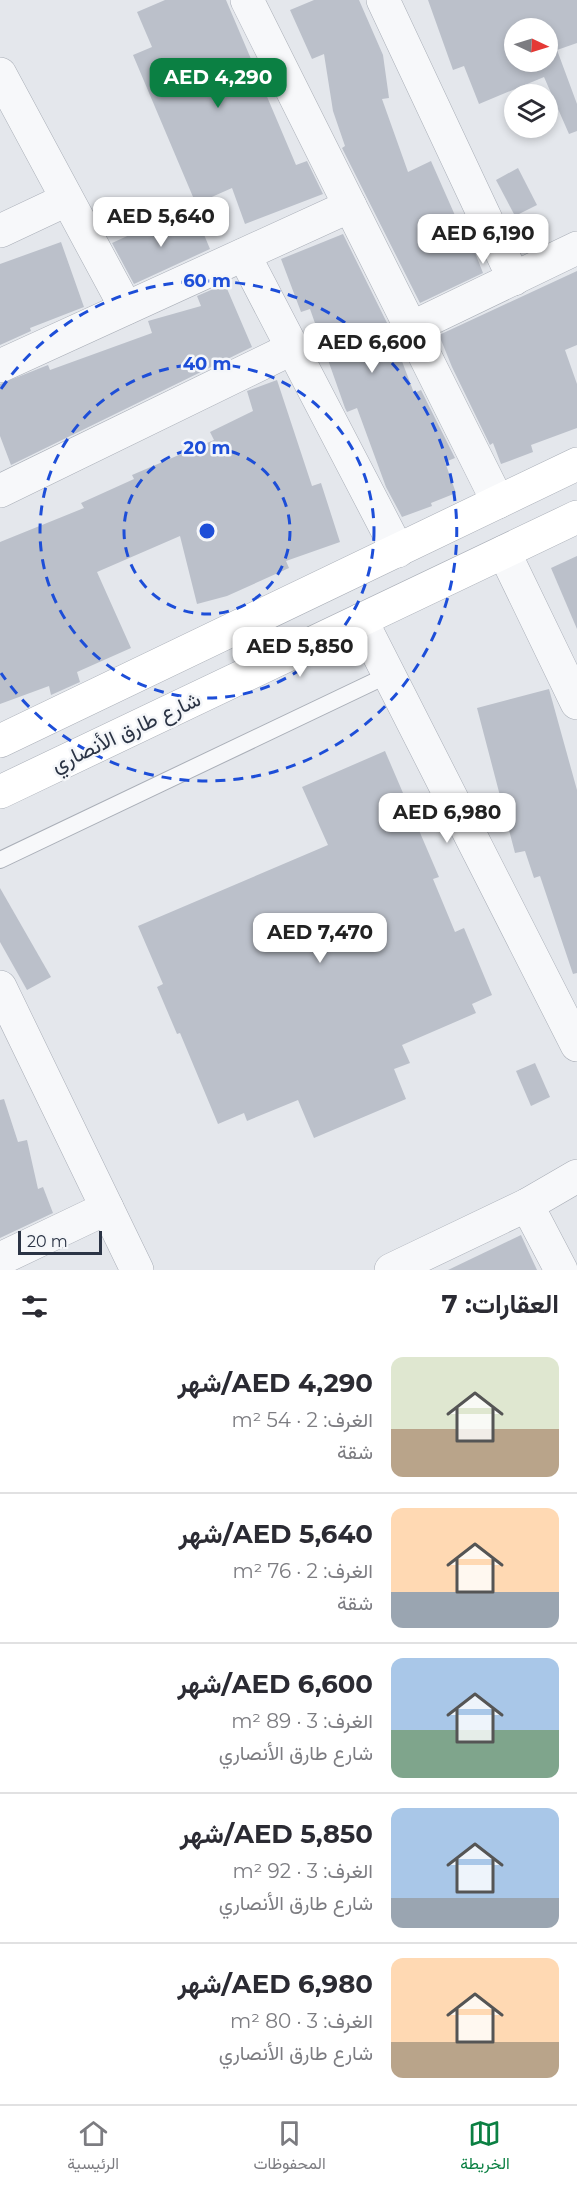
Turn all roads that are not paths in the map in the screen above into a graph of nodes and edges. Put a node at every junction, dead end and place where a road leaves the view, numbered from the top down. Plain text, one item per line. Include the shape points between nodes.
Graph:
1 (247, 0) edge
2 (383, 0) edge
3 (0, 74) edge
4 (66, 200) junction
5 (350, 206) junction
6 (0, 231) edge
7 (577, 248) edge
8 (244, 255) junction
9 (514, 279) junction
10 (126, 308) junction
11 (411, 328) junction
12 (291, 349) junction
13 (0, 366) edge
14 (577, 464) edge
15 (0, 491) edge
16 (498, 502) junction
17 (577, 518) edge
18 (398, 551) junction
19 (504, 552) junction
20 (361, 620) junction
21 (390, 674) junction
22 (577, 703) edge
23 (0, 741) edge
24 (0, 792) edge
25 (0, 860) edge
26 (0, 987) edge
27 (577, 1045) edge
28 (577, 1176) edge
29 (527, 1205) junction
30 (107, 1208) junction
31 (0, 1259) edge
32 (137, 1270) edge
33 (391, 1270) edge
34 (561, 1270) edge

1 - 5 street
2 - 9 street
3 - 4 street
4 - 6 street
4 - 10 street
5 - 8 street
5 - 11 street
7 - 9 street
8 - 10 street
8 - 12 street
9 - 11 street
10 - 13 street
11 - 16 street
12 - 15 street
12 - 18 street
14 - 16 street
16 - 18 street
17 - 19 street, شارع طارق الأنصاري
18 - 23 street
19 - 20 street, شارع طارق الأنصاري
19 - 22 street
20 - 21 street
20 - 24 street, شارع طارق الأنصاري
21 - 25 lane
21 - 27 street
26 - 30 street
28 - 29 street
29 - 33 street
29 - 34 street
30 - 31 street
30 - 32 street

